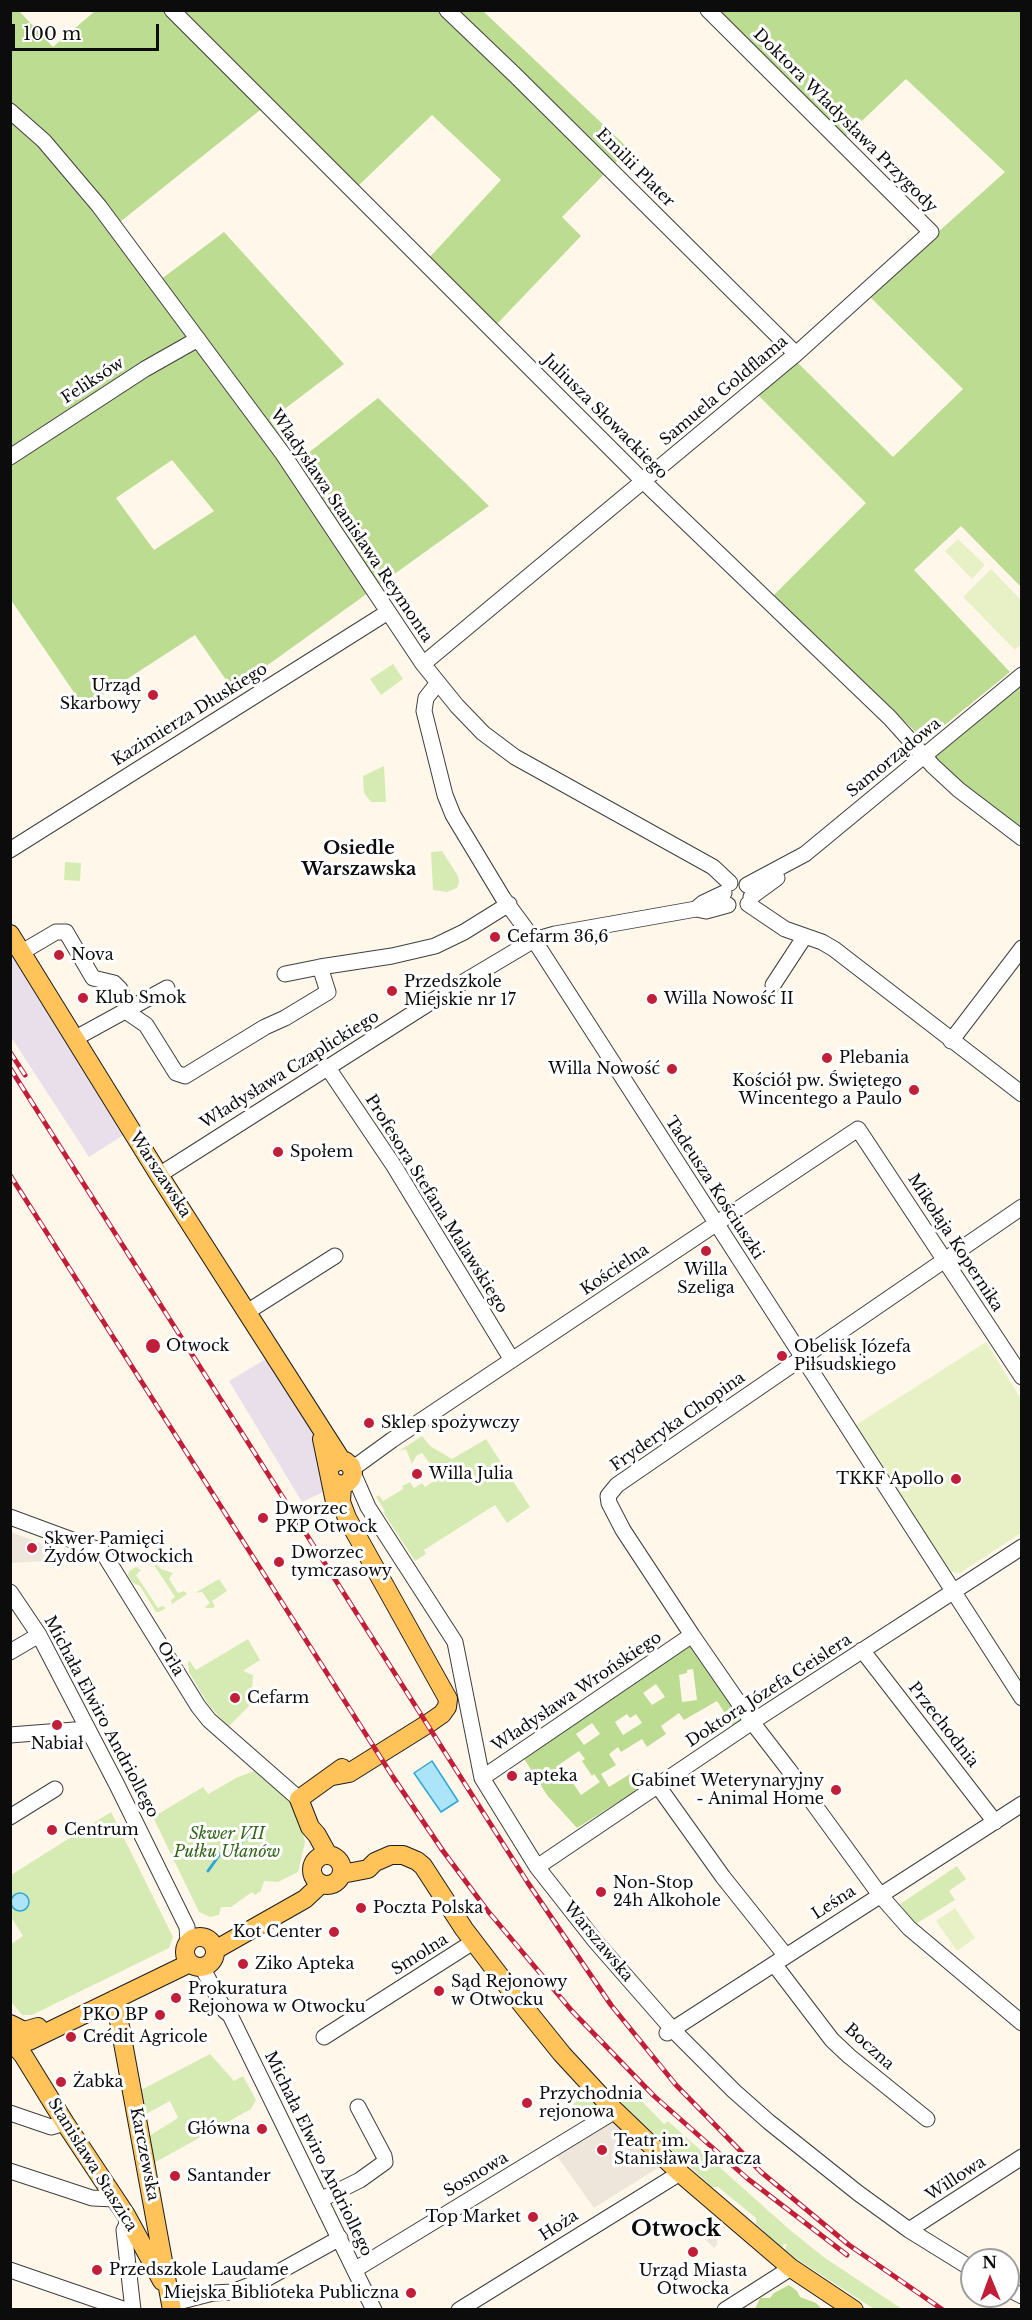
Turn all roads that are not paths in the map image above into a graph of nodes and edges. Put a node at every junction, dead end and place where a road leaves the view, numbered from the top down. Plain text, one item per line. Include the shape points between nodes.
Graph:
1 (172, 10) edge
2 (447, 10) edge
3 (708, 10) edge
4 (10, 111) edge
5 (931, 232) joint
6 (198, 339) junction
7 (796, 354) junction
8 (10, 457) edge
9 (644, 482) junction
10 (388, 612) junction
11 (423, 664) junction
12 (1022, 675) edge
13 (438, 684) junction
14 (924, 757) junction
15 (1022, 838) edge
16 (10, 850) edge
17 (728, 894) junction
18 (749, 895) junction
19 (508, 904) junction
20 (10, 934) edge
21 (805, 936) junction
22 (534, 940) junction
23 (1022, 948) edge
24 (22, 952) junction
25 (320, 967) junction
26 (285, 974) dead end
27 (772, 985) dead end
28 (167, 988) dead end
29 (129, 1009) junction
30 (74, 1039) junction
31 (951, 1041) junction
32 (328, 1068) junction
33 (1022, 1094) edge
34 (858, 1129) joint
35 (159, 1175) junction
36 (1022, 1207) edge
37 (716, 1224) junction
38 (335, 1256) dead end
39 (944, 1260) junction
40 (247, 1312) junction
41 (801, 1358) junction
42 (512, 1360) junction
43 (1022, 1377) edge
44 (342, 1473) junction
45 (368, 1507) junction
46 (10, 1517) edge
47 (347, 1518) junction
48 (1022, 1547) edge
49 (10, 1592) edge
50 (954, 1592) junction
51 (39, 1635) junction
52 (692, 1635) junction
53 (862, 1650) junction
54 (10, 1652) edge
55 (1022, 1698) edge
56 (752, 1722) junction
57 (87, 1729) junction
58 (10, 1735) edge
59 (482, 1778) junction
60 (658, 1786) junction
61 (55, 1789) dead end
62 (299, 1798) junction
63 (1022, 1804) edge
64 (10, 1817) edge
65 (995, 1822) junction
66 (537, 1867) junction
67 (327, 1869) junction
68 (880, 1895) junction
69 (474, 1942) junction
70 (198, 1949) junction
71 (780, 1960) junction
72 (115, 1999) junction
73 (1022, 2023) edge
74 (670, 2032) junction
75 (11, 2035) edge
76 (324, 2037) dead end
77 (358, 2107) dead end
78 (615, 2111) junction
79 (10, 2113) edge
80 (927, 2119) dead end
81 (65, 2123) junction
82 (1022, 2157) edge
83 (10, 2171) edge
84 (680, 2173) junction
85 (115, 2199) junction
86 (320, 2200) junction
87 (154, 2205) junction
88 (127, 2218) junction
89 (909, 2230) junction
90 (339, 2238) junction
91 (960, 2262) edge
92 (791, 2268) junction
93 (356, 2269) junction
94 (10, 2270) edge
95 (170, 2302) edge
96 (126, 2310) edge
97 (133, 2310) edge
98 (374, 2310) edge
99 (459, 2310) edge
100 (725, 2310) edge
101 (854, 2310) edge

1 - 9 street, Juliusza Słowackiego
2 - 7 street, Emilii Plater
3 - 5 street, Doktora Władysława Przygody
4 - 6 street, Władysława Stanisława Reymonta via 44,141 99,206
5 - 7 street, Samuela Goldflama
6 - 8 street, Feliksów
6 - 10 street, Władysława Stanisława Reymonta via 283,454
7 - 9 street, Samuela Goldflama
9 - 11 street, Samuela Goldflama
9 - 14 street, Juliusza Słowackiego via 890,718
10 - 11 street, Władysława Stanisława Reymonta
10 - 16 street, Kazimierza Dłuskiego
11 - 13 street, Władysława Stanisława Reymonta
12 - 14 street, Samorządowa
13 - 17 street, Władysława Stanisława Reymonta via 483,733 515,757 713,867
13 - 19 street, Tadeusza Kościuszki via 426,698 424,711 445,795 453,815
14 - 15 street, Juliusza Słowackiego via 959,790
14 - 18 street, Samorządowa via 788,865 786,871
17 - 18 street via 740,881
17 - 18 street via 736,908
17 - 22 street via 696,909
18 - 21 street via 785,929
19 - 22 street, Tadeusza Kościuszki
19 - 25 street via 435,946
20 - 24 main road, Warszawska
21 - 27 street
21 - 31 street via 834,949
22 - 32 street, Władysława Czaplickiego
22 - 37 street, Tadeusza Kościuszki
23 - 31 street
24 - 29 street via 56,932 66,932 93,978 116,985
24 - 30 main road, Warszawska
25 - 26 street
25 - 29 street via 328,992 184,1077 176,1073 149,1029
28 - 29 street
29 - 30 street
30 - 35 main road, Warszawska
31 - 33 street
32 - 35 street, Władysława Czaplickiego
32 - 42 street, Profesora Stefana Malawskiego via 394,1166
34 - 37 street, Kościelna
34 - 39 street, Mikołaja Kopernika
35 - 40 main road, Warszawska
36 - 39 street, Fryderyka Chopina
37 - 41 street, Tadeusza Kościuszki
37 - 42 street, Kościelna
38 - 40 street
39 - 41 street, Fryderyka Chopina
39 - 43 street, Mikołaja Kopernika
40 - 44 main road, Warszawska via 318,1426
41 - 50 street, Tadeusza Kościuszki
41 - 52 street, Fryderyka Chopina via 617,1485 608,1496 631,1542
42 - 44 street, Kościelna
44 - 45 street, Warszawska
44 - 47 main road, Warszawska via 334,1501
45 - 47 street via 353,1505
45 - 59 street, Warszawska via 455,1642
46 - 62 street, Orla via 102,1551 209,1720
47 - 62 main road, Warszawska via 442,1689 431,1708 360,1752
48 - 50 street, Doktora Józefa Geislera
49 - 51 street, Michała Elwiro Andriollego
50 - 53 street, Doktora Józefa Geislera
50 - 55 street, Tadeusza Kościuszki
51 - 54 street
51 - 57 street, Michała Elwiro Andriollego
52 - 56 street, Fryderyka Chopina
52 - 59 street, Władysława Wrońskiego
53 - 56 street, Doktora Józefa Geislera
53 - 65 street, Przechodnia
56 - 60 street, Doktora Józefa Geislera
56 - 68 street, Fryderyka Chopina
57 - 58 street
57 - 70 street, Michała Elwiro Andriollego
59 - 66 street, Warszawska
60 - 66 street, Doktora Józefa Geislera
60 - 71 street, Boczna
61 - 64 street
62 - 67 main road, Orla via 310,1827 309,1836
63 - 65 street, Leśna
65 - 68 street, Leśna
66 - 74 street, Warszawska
67 - 69 main road via 396,1855 417,1861
67 - 70 main road via 278,1907
68 - 71 street, Leśna
68 - 73 street, Fryderyka Chopina via 909,1928
69 - 76 street, Smolna
69 - 78 main road via 562,2054
70 - 72 main road
70 - 75 main road via 34,2028
70 - 86 street, Michała Elwiro Andriollego
71 - 74 street, Leśna
71 - 80 street, Boczna via 832,2040
72 - 75 main road via 29,2041
72 - 87 main road, Karczewska
74 - 89 street, Warszawska via 769,2122
75 - 81 main road, Stanisława Staszica
77 - 86 street via 385,2162
78 - 84 main road
78 - 93 street, Sosnowa
79 - 81 street via 51,2127
81 - 85 main road, Stanisława Staszica
82 - 89 street, Willowa
83 - 85 street via 92,2199
84 - 92 main road
84 - 99 street, Hoża
85 - 88 main road, Stanisława Staszica
86 - 90 street, Michała Elwiro Andriollego
87 - 88 main road
87 - 95 main road, Karczewska
88 - 95 main road, Stanisława Staszica
88 - 97 street via 124,2230
89 - 91 street, Warszawska
90 - 93 street, Michała Elwiro Andriollego
90 - 95 street via 266,2279 232,2292
92 - 100 street
92 - 101 main road
93 - 98 street, Michała Elwiro Andriollego
94 - 96 street

